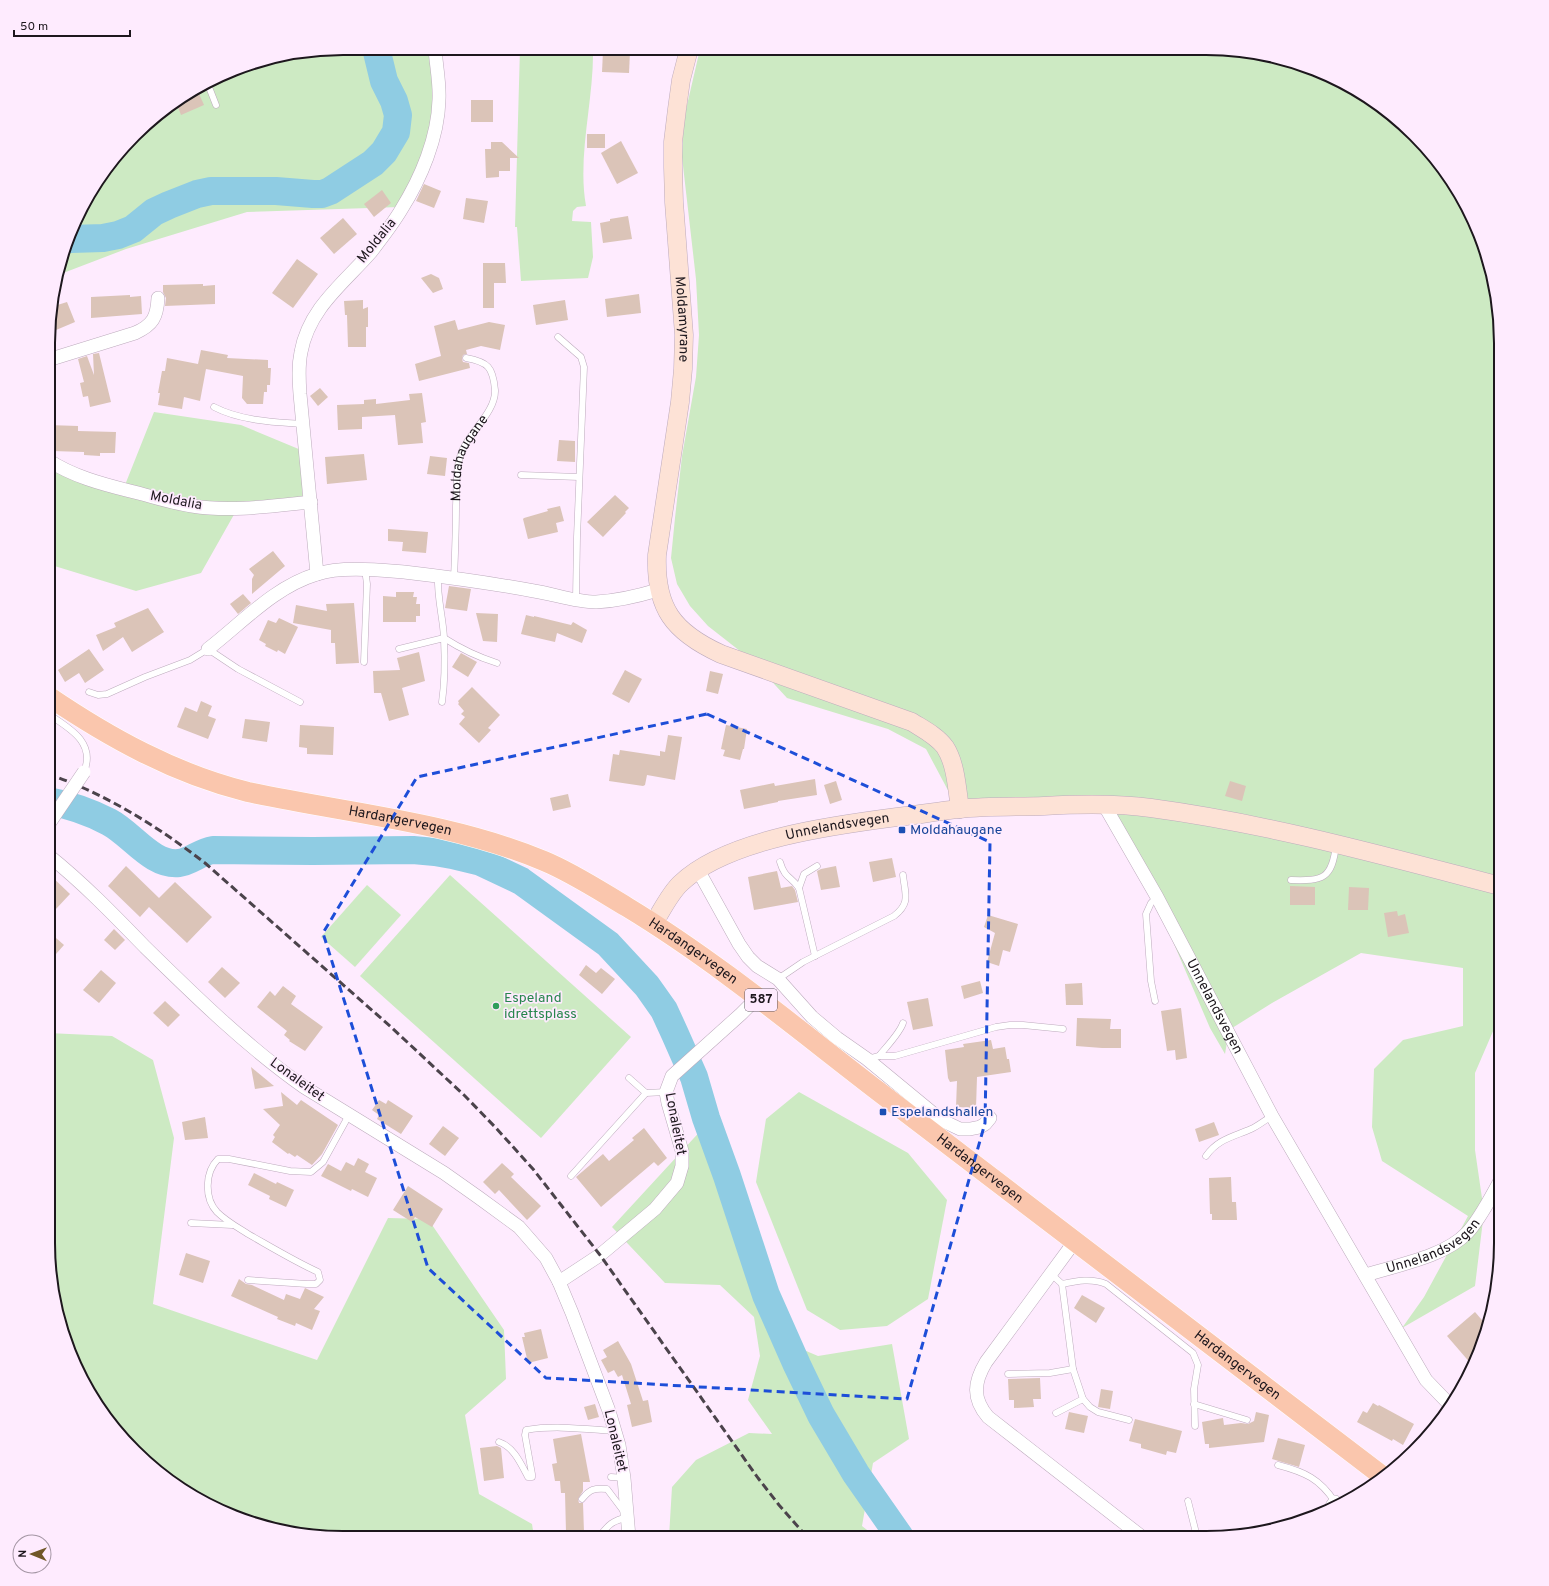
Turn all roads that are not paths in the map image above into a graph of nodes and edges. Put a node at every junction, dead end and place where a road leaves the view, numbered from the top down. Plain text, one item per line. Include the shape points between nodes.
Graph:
1 (436, 55) edge
2 (688, 55) edge
3 (210, 88) edge
4 (216, 105) dead end
5 (158, 298) dead end
6 (558, 337) dead end
7 (55, 358) edge
8 (466, 358) dead end
9 (214, 407) dead end
10 (303, 424) junction
11 (55, 464) edge
12 (520, 475) dead end
13 (579, 477) junction
14 (311, 502) junction
15 (365, 569) junction
16 (317, 574) junction
17 (438, 576) junction
18 (454, 579) junction
19 (658, 590) junction
20 (576, 600) junction
21 (444, 638) junction
22 (208, 649) junction
23 (399, 649) dead end
24 (364, 662) dead end
25 (497, 663) dead end
26 (89, 692) dead end
27 (55, 701) edge
28 (300, 702) dead end
29 (442, 702) dead end
30 (55, 719) edge
31 (84, 772) joint
32 (1103, 803) junction
33 (960, 809) junction
34 (55, 815) edge
35 (1336, 844) junction
36 (55, 861) edge
37 (780, 862) dead end
38 (817, 866) dead end
39 (698, 870) junction
40 (903, 875) dead end
41 (1291, 880) dead end
42 (1494, 884) edge
43 (799, 888) junction
44 (1158, 897) junction
45 (654, 923) junction
46 (815, 956) junction
47 (778, 979) junction
48 (758, 997) junction
49 (1155, 1001) dead end
50 (903, 1023) dead end
51 (1063, 1029) dead end
52 (873, 1058) junction
53 (629, 1078) dead end
54 (666, 1092) junction
55 (646, 1093) junction
56 (348, 1115) junction
57 (1272, 1116) junction
58 (990, 1118) dead end
59 (1206, 1156) dead end
60 (571, 1176) dead end
61 (1494, 1194) edge
62 (191, 1223) dead end
63 (233, 1225) junction
64 (1075, 1241) junction
65 (1051, 1274) junction
66 (1366, 1275) junction
67 (248, 1280) dead end
68 (559, 1282) junction
69 (1062, 1284) junction
70 (1073, 1369) junction
71 (1008, 1374) dead end
72 (1083, 1399) junction
73 (1446, 1402) edge
74 (1194, 1404) junction
75 (1056, 1413) dead end
76 (1129, 1420) dead end
77 (1247, 1420) dead end
78 (1195, 1426) dead end
79 (615, 1431) junction
80 (499, 1442) dead end
81 (1278, 1465) dead end
82 (1379, 1473) edge
83 (611, 1477) dead end
84 (624, 1478) junction
85 (582, 1499) dead end
86 (1188, 1501) dead end
87 (1333, 1501) edge
88 (628, 1517) junction
89 (604, 1531) edge
90 (629, 1531) edge
91 (1134, 1531) edge
92 (1196, 1531) edge

1 - 10 street, Moldalia via 439,99 433,138 419,176 401,210 370,252 325,301 307,330 298,369
2 - 19 street, Moldamyrane via 679,93 673,160 684,335 683,369 657,555
3 - 4 lane
5 - 7 street via 153,321 145,328
6 - 13 lane via 581,357 584,367
8 - 18 lane, Moldahaugane via 490,367 495,392 493,402 462,450 459,460
9 - 10 lane via 238,416
10 - 14 street, Moldalia
11 - 14 street, Moldalia via 112,486 192,506 236,508
12 - 13 lane
13 - 20 lane
14 - 16 street, Moldalia
15 - 16 street
15 - 17 street
15 - 24 lane
16 - 22 street via 285,587
17 - 18 street
17 - 21 lane
18 - 20 street via 532,590
19 - 20 street via 612,601
19 - 33 street via 673,621 685,634 703,646 906,720 930,734 945,747 951,761
21 - 23 lane
21 - 25 lane via 482,659
21 - 29 lane
22 - 26 lane via 190,660 112,692 98,695
22 - 28 lane via 238,669
27 - 45 main road, Hardangervegen / 587 via 100,730 169,766 194,776 248,792 425,826 517,850 567,871
30 - 31 lane via 78,736 84,744 87,761
31 - 34 street, bridge
32 - 33 street, Unnelandsvegen
32 - 35 street, Unnelandsvegen via 1225,819
32 - 44 street, Unnelandsvegen
33 - 39 street, Unnelandsvegen via 847,824 763,842 732,853
35 - 41 lane via 1333,865 1327,874 1312,881
35 - 42 street, Unnelandsvegen
36 - 56 street, Lonaleitet via 234,1030 285,1074
37 - 43 lane via 787,877
38 - 43 lane via 804,874
39 - 45 street, Unnelandsvegen via 681,883 671,895
39 - 47 street via 748,957 756,966
40 - 46 lane via 906,899 903,910
43 - 46 lane
44 - 49 lane via 1151,903 1146,914
44 - 57 street, Unnelandsvegen
45 - 48 main road, Hardangervegen / 587
46 - 47 lane
47 - 52 street via 812,1017 837,1038
48 - 54 street, Lonaleitet via 672,1076
48 - 64 main road, Hardangervegen / 587
50 - 52 lane via 901,1030
51 - 52 lane via 1010,1025 996,1027 895,1056
52 - 58 street via 941,1120 965,1129 980,1128
53 - 55 lane
54 - 55 lane
54 - 68 street, Lonaleitet via 682,1151 682,1166 677,1183 655,1209 600,1255
55 - 60 lane
56 - 63 lane via 323,1162 311,1172 290,1171 229,1158 218,1159 208,1177 210,1199 216,1212
56 - 68 street, Lonaleitet via 444,1173 519,1227 546,1258
57 - 59 lane via 1219,1142
57 - 66 street, Unnelandsvegen
61 - 66 street, Unnelandsvegen via 1468,1232 1449,1248
62 - 63 lane
63 - 67 lane via 318,1272 320,1280 316,1284
64 - 65 street
64 - 82 main road, Hardangervegen / 587
65 - 69 lane
65 - 91 street via 981,1372 976,1391 980,1408 988,1417
66 - 73 street, Unnelandsvegen via 1426,1380
68 - 79 street, Lonaleitet via 593,1366
69 - 70 lane
69 - 74 lane via 1097,1280 1106,1284 1194,1353 1198,1364
70 - 71 lane via 1050,1373
70 - 72 lane
72 - 75 lane
72 - 76 lane via 1098,1412
74 - 77 lane
74 - 78 lane
79 - 80 lane via 554,1428 526,1430 532,1474 530,1478 513,1452 506,1444
79 - 84 street, Lonaleitet
81 - 87 lane via 1295,1469 1319,1482
83 - 84 lane
84 - 88 street, Lonaleitet
85 - 88 lane via 596,1488 607,1489
86 - 92 lane
88 - 89 lane via 613,1521
88 - 90 street, Lonaleitet

